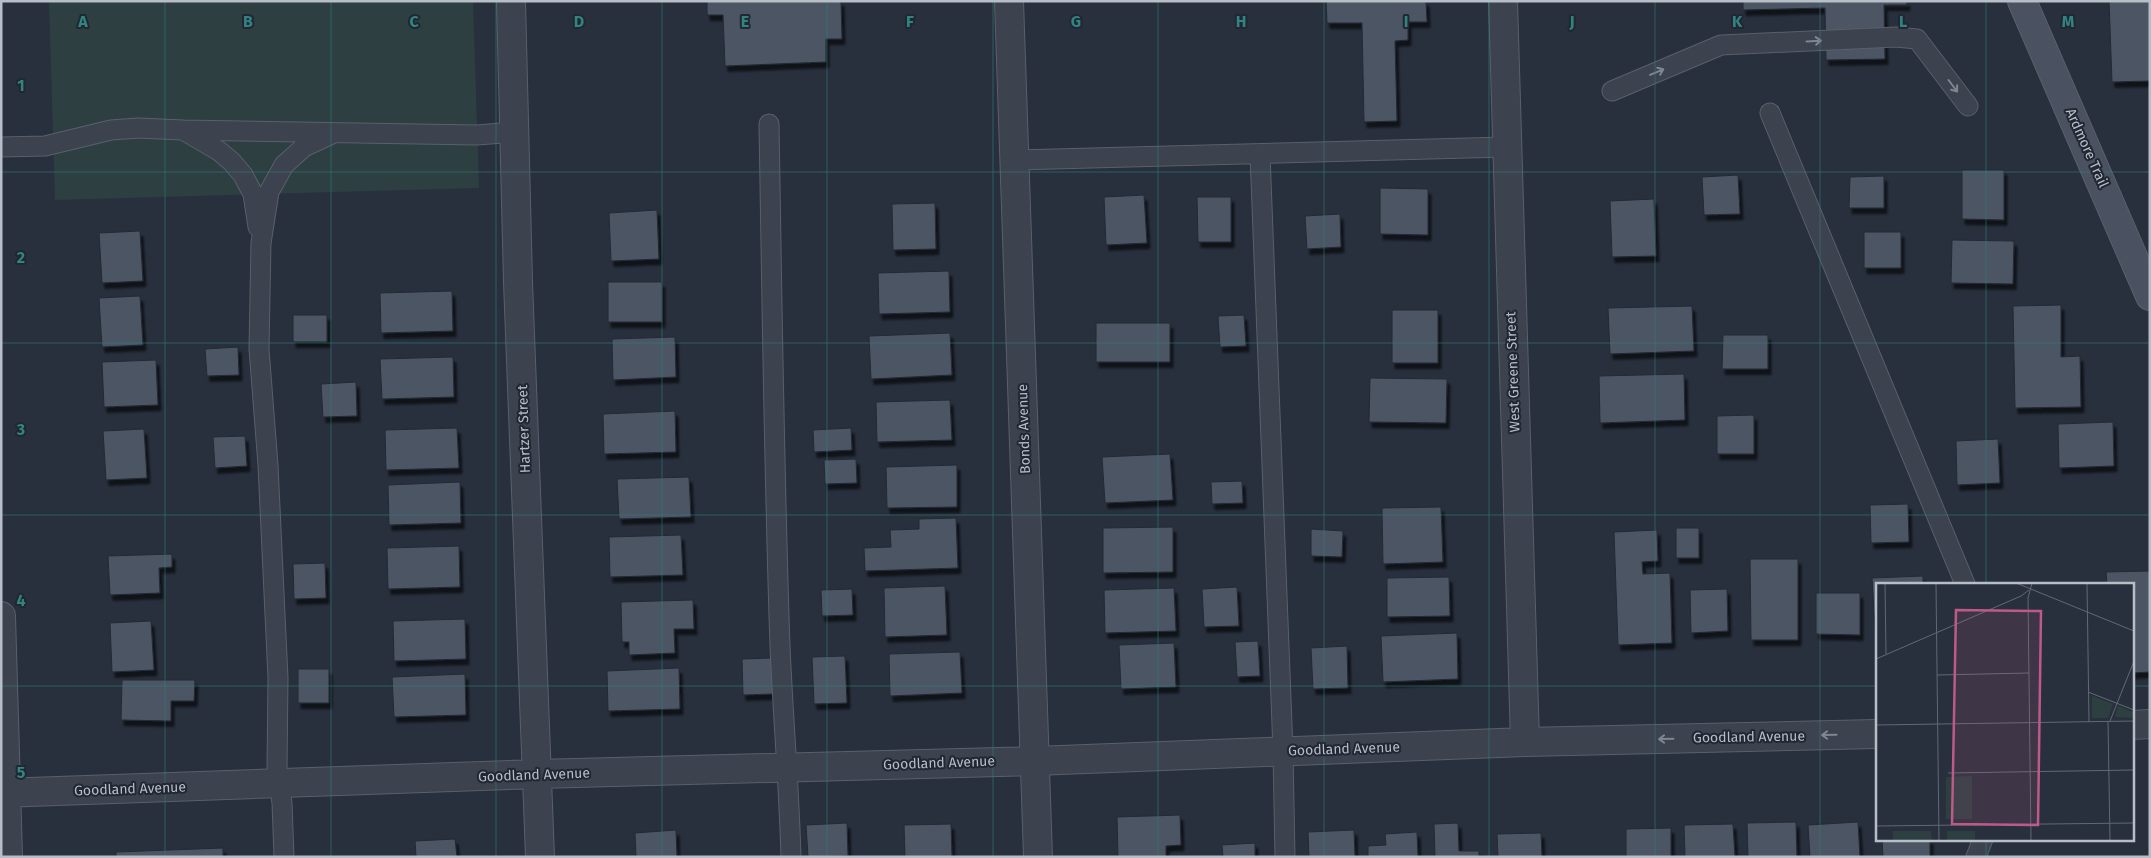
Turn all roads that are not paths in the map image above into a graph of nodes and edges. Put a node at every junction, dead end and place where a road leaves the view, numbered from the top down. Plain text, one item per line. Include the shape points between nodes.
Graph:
1 (512, 1) edge
2 (1009, 1) edge
3 (1503, 1) edge
4 (2022, 1) edge
5 (1612, 91) dead end
6 (1968, 106) dead end
7 (1770, 113) dead end
8 (769, 124) dead end
9 (183, 130) junction
10 (515, 132) junction
11 (334, 133) junction
12 (1, 147) edge
13 (1506, 147) junction
14 (1260, 154) junction
15 (1014, 160) junction
16 (260, 243) junction
17 (2150, 296) edge
18 (1965, 583) edge
19 (1, 616) edge
20 (2150, 724) edge
21 (2134, 725) edge
22 (1876, 734) edge
23 (1525, 742) junction
24 (1283, 752) junction
25 (1035, 760) junction
26 (788, 767) junction
27 (538, 774) junction
28 (279, 785) junction
29 (4, 793) edge
30 (1983, 840) edge
31 (8, 857) edge
32 (284, 857) edge
33 (540, 857) edge
34 (791, 857) edge
35 (1038, 857) edge
36 (1285, 857) edge
37 (1976, 857) edge

1 - 10 street, Hartzer Street
2 - 15 street, Bonds Avenue
3 - 13 street, West Greene Street
4 - 17 street, Ardmore Trail
5 -> 6 lane via 1721,45 1896,37 1917,39
7 - 18 lane
8 - 26 lane via 780,649
9 - 11 lane
9 - 12 lane via 129,128 45,146
9 - 16 lane via 219,151 243,175 253,194
10 - 11 lane via 476,135
10 - 27 street, Hartzer Street
11 - 16 lane via 304,147 284,165 269,192
13 - 14 lane
13 - 23 street, West Greene Street
14 - 15 lane
14 - 24 lane
15 - 25 street, Bonds Avenue
16 - 28 lane via 259,349 276,639
19 - 29 street
20 - 21 street
22 -> 23 street, Goodland Avenue
23 - 24 street, Goodland Avenue
24 - 25 street, Goodland Avenue
24 - 36 lane
25 - 26 street, Goodland Avenue
25 - 35 street, Bonds Avenue
26 - 27 street, Goodland Avenue
26 - 34 lane
27 - 28 street, Goodland Avenue
27 - 33 street, Hartzer Street
28 - 29 street, Goodland Avenue
28 - 32 lane
29 - 31 street
30 - 37 lane

